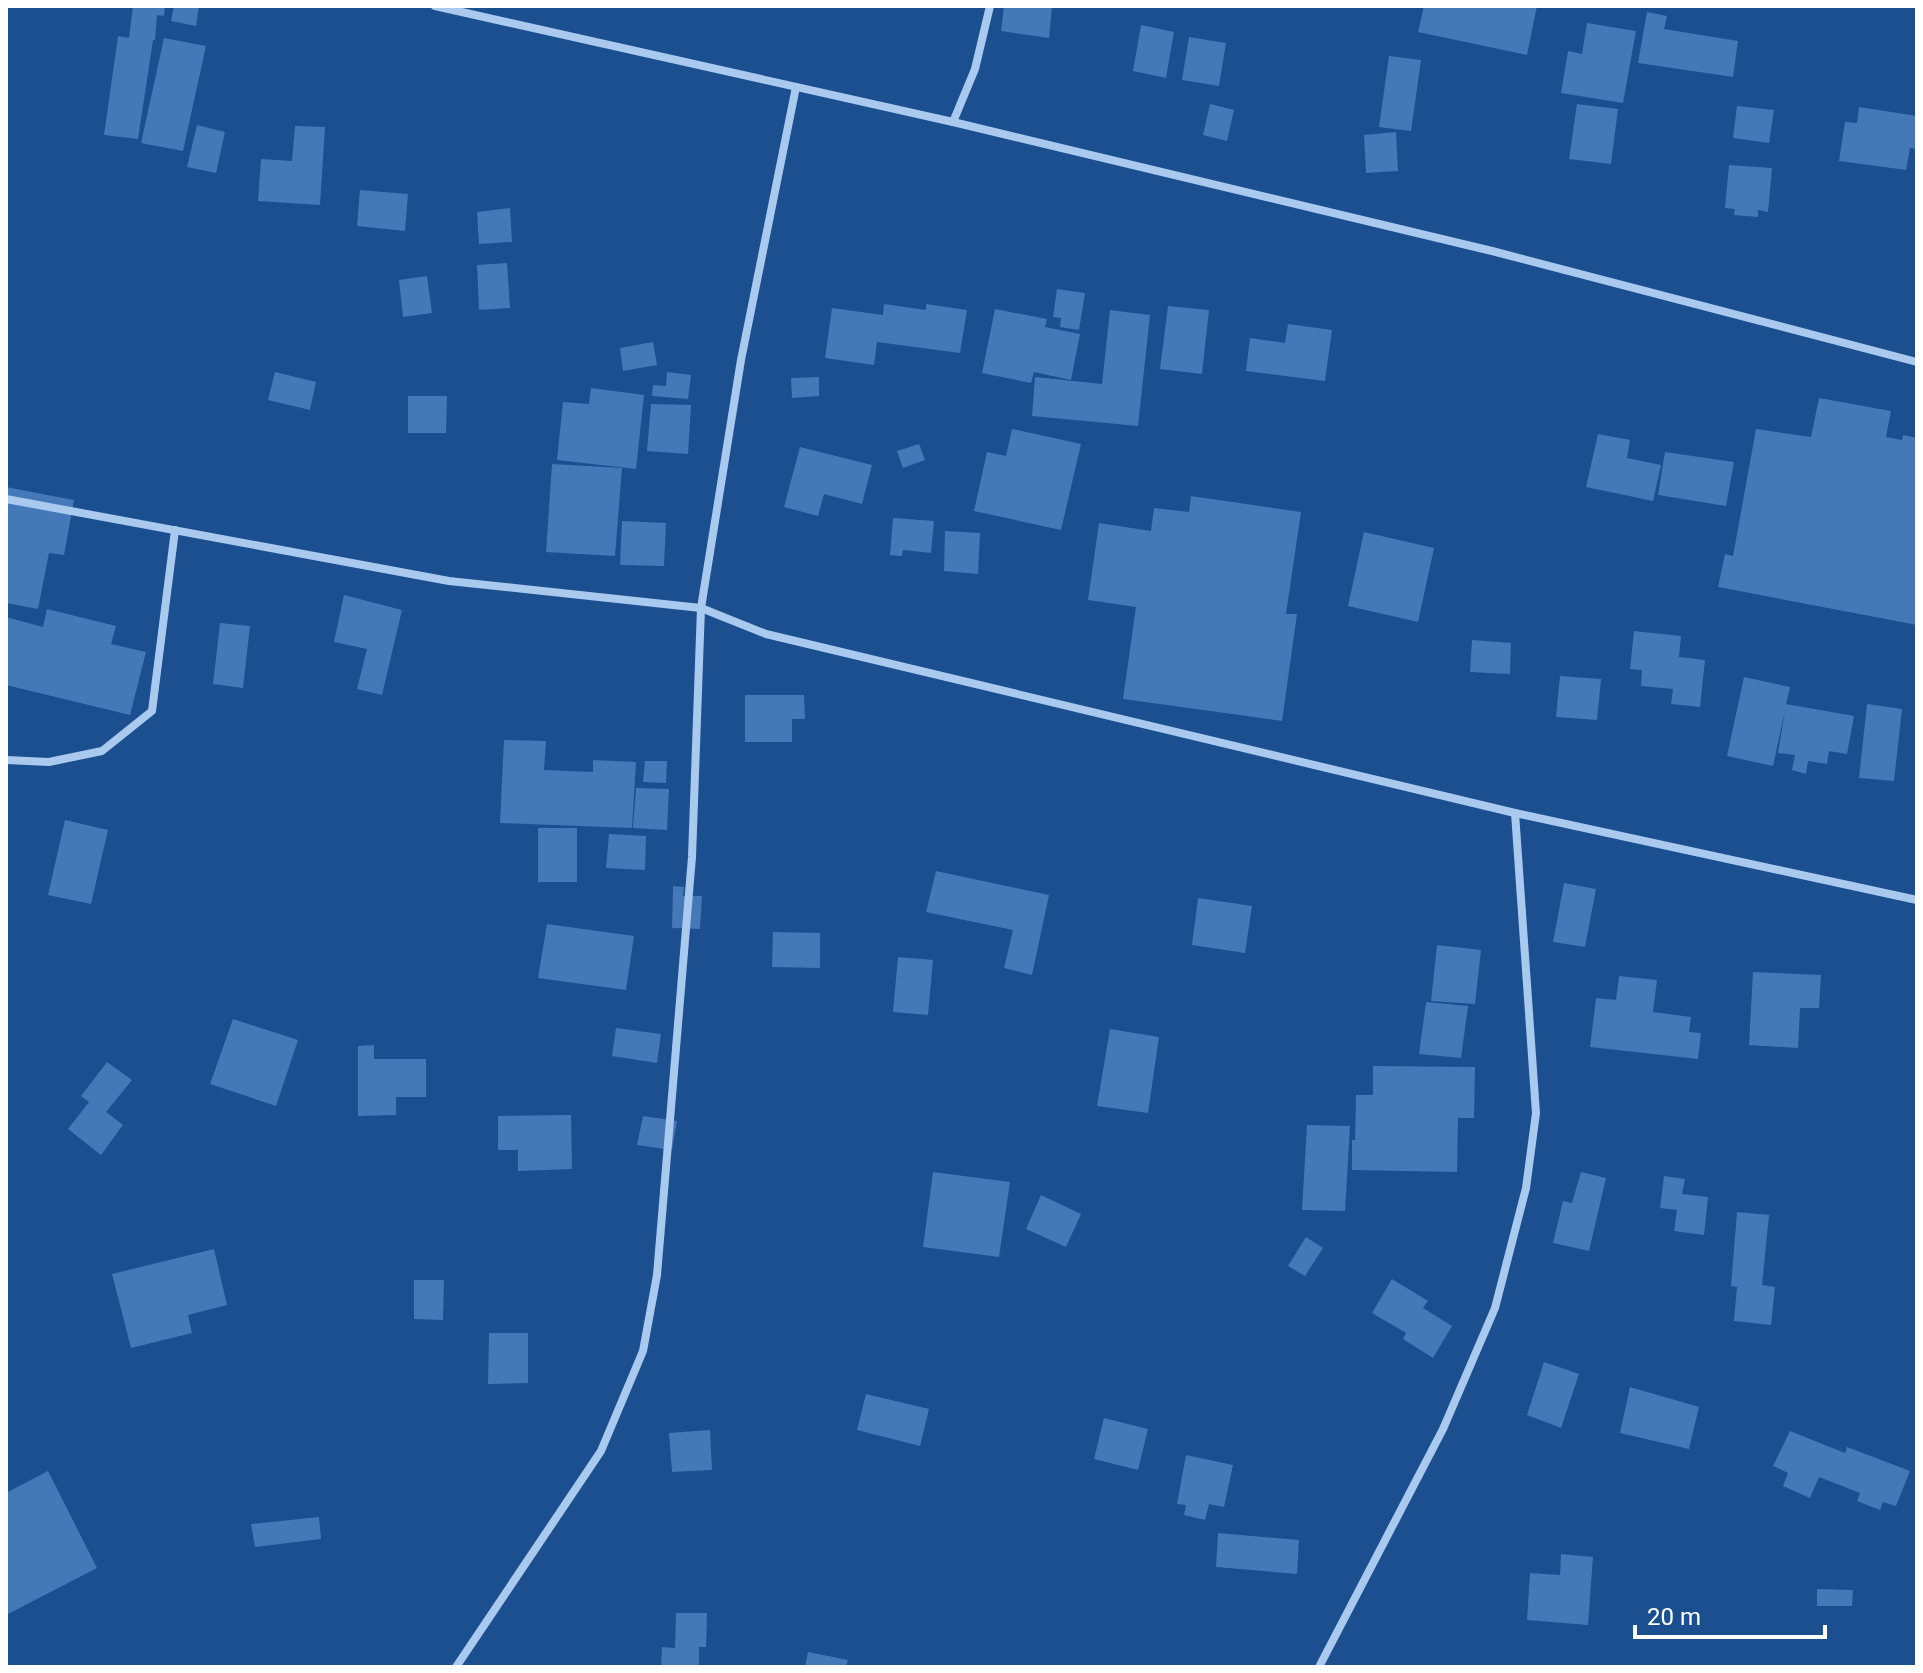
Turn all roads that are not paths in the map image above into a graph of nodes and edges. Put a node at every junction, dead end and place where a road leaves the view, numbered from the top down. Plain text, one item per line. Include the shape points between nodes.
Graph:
1 (435, 6) edge
2 (990, 6) edge
3 (796, 87) junction
4 (953, 122) junction
5 (1917, 362) edge
6 (6, 499) edge
7 (175, 530) junction
8 (701, 608) junction
9 (6, 760) edge
10 (1515, 813) junction
11 (1917, 900) edge
12 (456, 1667) edge
13 (1319, 1667) edge

1 - 3 street
2 - 4 street via 975,69
3 - 4 street
3 - 8 street via 741,360
4 - 5 street via 1492,251
6 - 7 street
7 - 8 street via 449,581
7 - 9 street via 152,711 102,751 49,762
8 - 10 street via 766,634
8 - 12 street via 692,857 657,1275 643,1351 601,1451
10 - 11 street
10 - 13 street via 1536,1113 1526,1188 1495,1308 1443,1429

